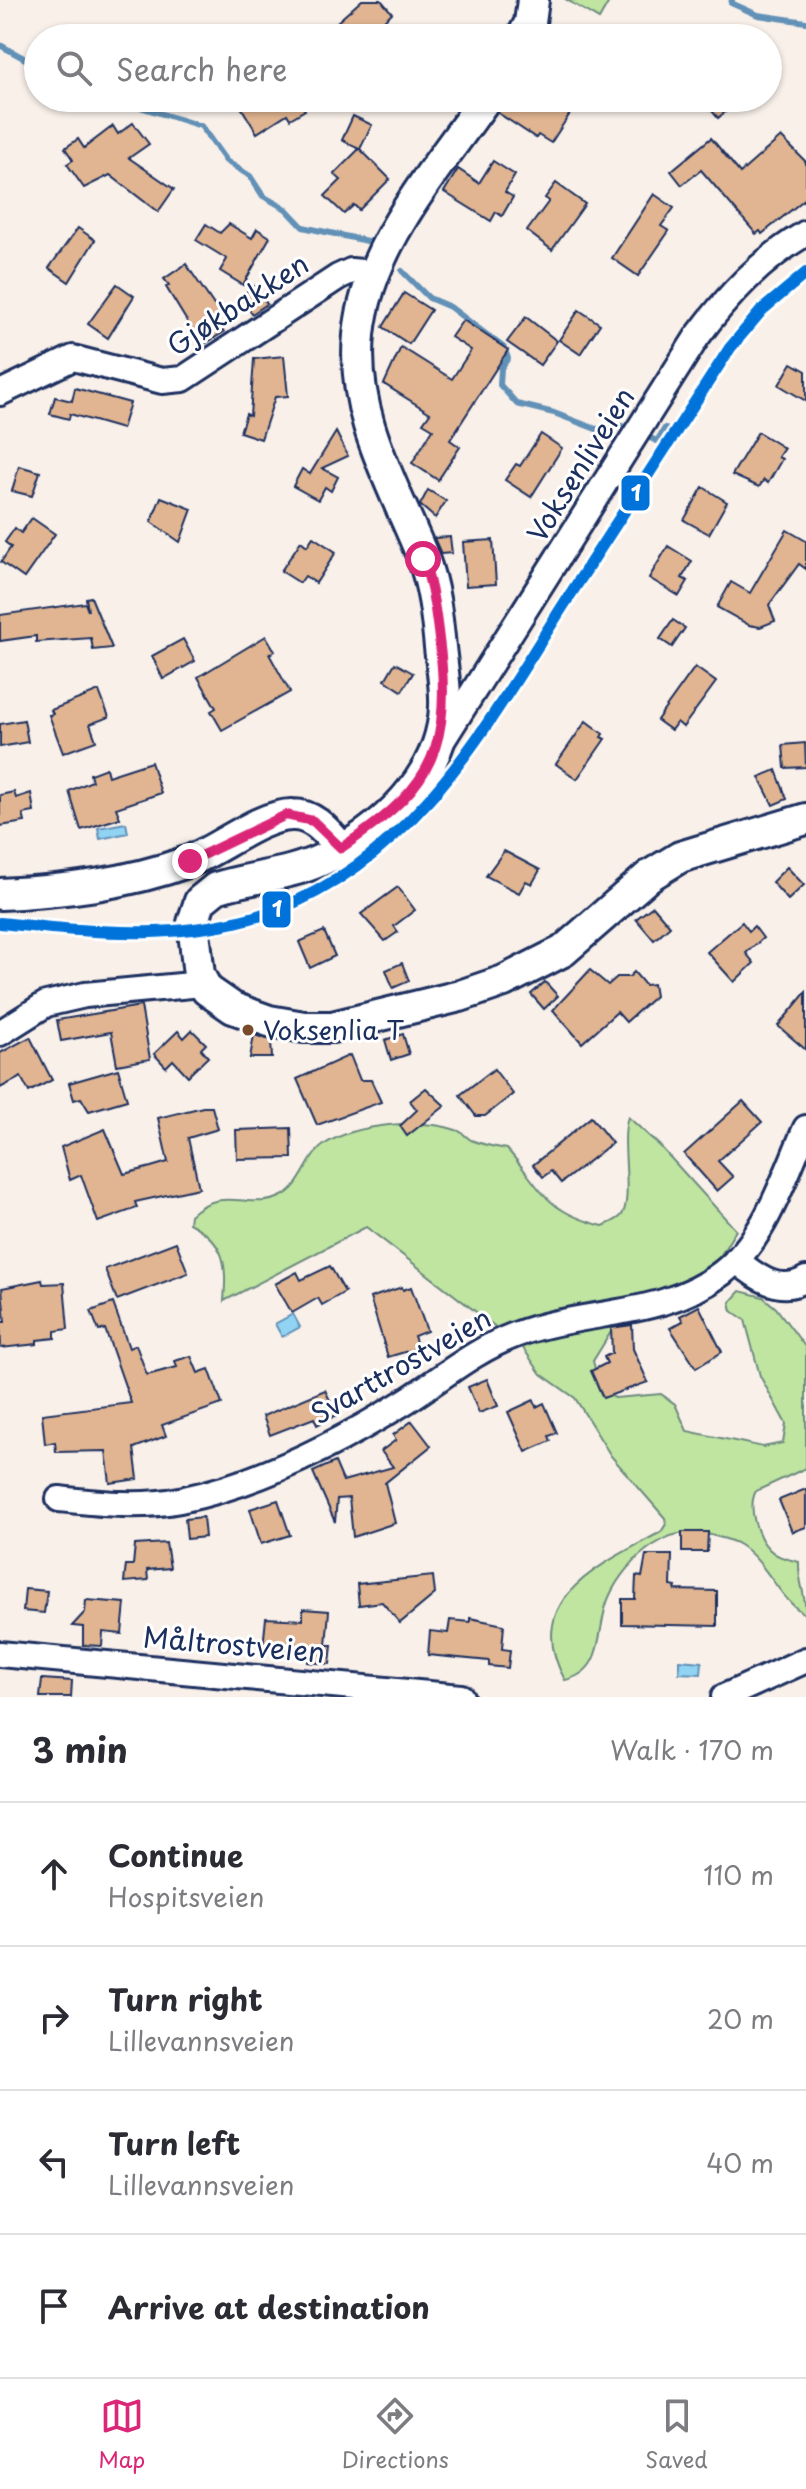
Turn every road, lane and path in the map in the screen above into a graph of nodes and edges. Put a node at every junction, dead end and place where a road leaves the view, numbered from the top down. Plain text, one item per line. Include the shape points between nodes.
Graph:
1 (533, 0) edge
2 (529, 24) edge
3 (476, 112) edge
4 (806, 233) edge
5 (373, 273) junction
6 (0, 393) edge
7 (434, 753) junction
8 (806, 819) edge
9 (341, 848) junction
10 (0, 894) edge
11 (202, 984) junction
12 (0, 1033) edge
13 (806, 1128) edge
14 (736, 1260) junction
15 (806, 1279) edge
16 (59, 1499) dead end
17 (0, 1654) edge
18 (806, 1660) edge
19 (461, 1697) edge
20 (724, 1697) edge

1 - 2 street
3 - 5 street
4 - 7 street, Voksenliveien via 756,268 705,327
5 - 6 street, Gjøkbakken via 351,271 316,289 183,379 162,381 73,358
5 - 7 street via 359,335 360,393 371,435 431,580 445,707
7 - 9 street via 409,794 384,820
8 - 11 street via 680,857 649,876 563,951 460,996 344,1025 304,1027 233,1008
9 - 10 street via 313,821 286,815 154,873 75,890
9 - 11 street via 321,860 216,888 204,896 193,923
11 - 12 street via 46,1004
13 - 14 street, Svarttrostveien via 769,1210
14 - 15 street via 770,1283 791,1286
14 - 16 street, Svarttrostveien via 693,1292 670,1301 552,1323 502,1340 330,1444 248,1478 179,1500 102,1504
17 - 19 street, Måltrostveien
18 - 20 street

